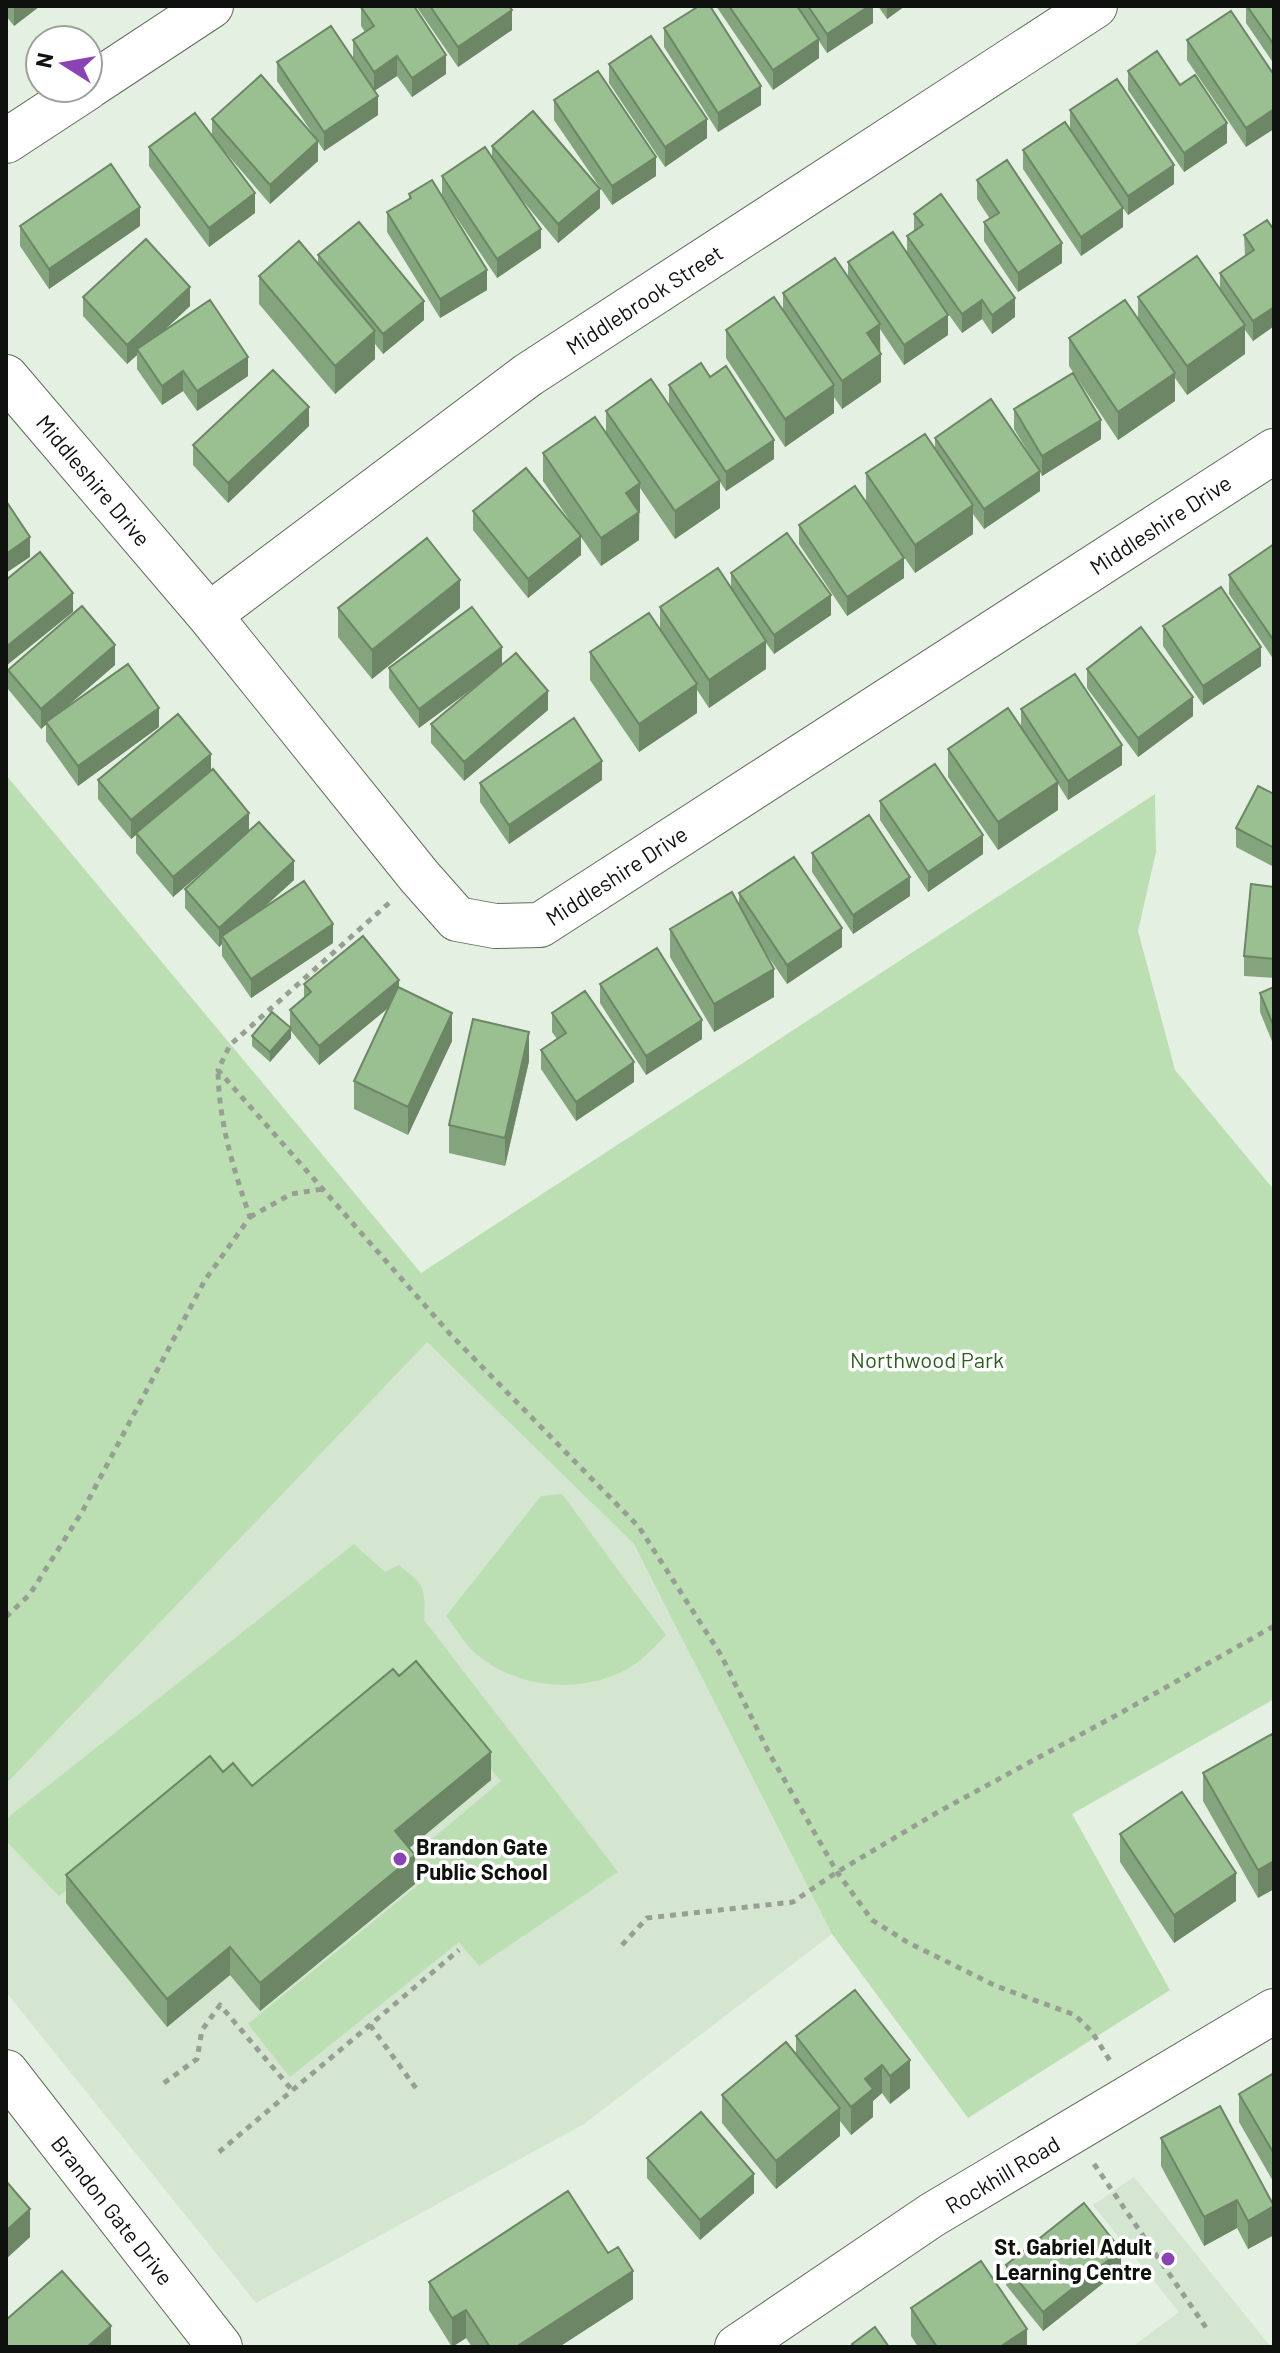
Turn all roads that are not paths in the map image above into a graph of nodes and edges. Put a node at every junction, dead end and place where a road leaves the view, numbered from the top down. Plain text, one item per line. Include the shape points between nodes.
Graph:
1 (211, 6) edge
2 (1095, 6) edge
3 (104, 77) edge
4 (63, 104) edge
5 (6, 141) edge
6 (6, 377) edge
7 (1274, 451) edge
8 (209, 615) junction
9 (1274, 2011) edge
10 (6, 2072) edge
11 (220, 2347) edge
12 (737, 2347) edge

1 - 3 street
2 - 8 street, Middlebrook Street via 528,375
4 - 5 street
6 - 8 street, Middleshire Drive
7 - 8 street, Middleshire Drive via 540,925 495,926 457,919
9 - 12 street, Rockhill Road via 932,2215
10 - 11 street, Brandon Gate Drive

